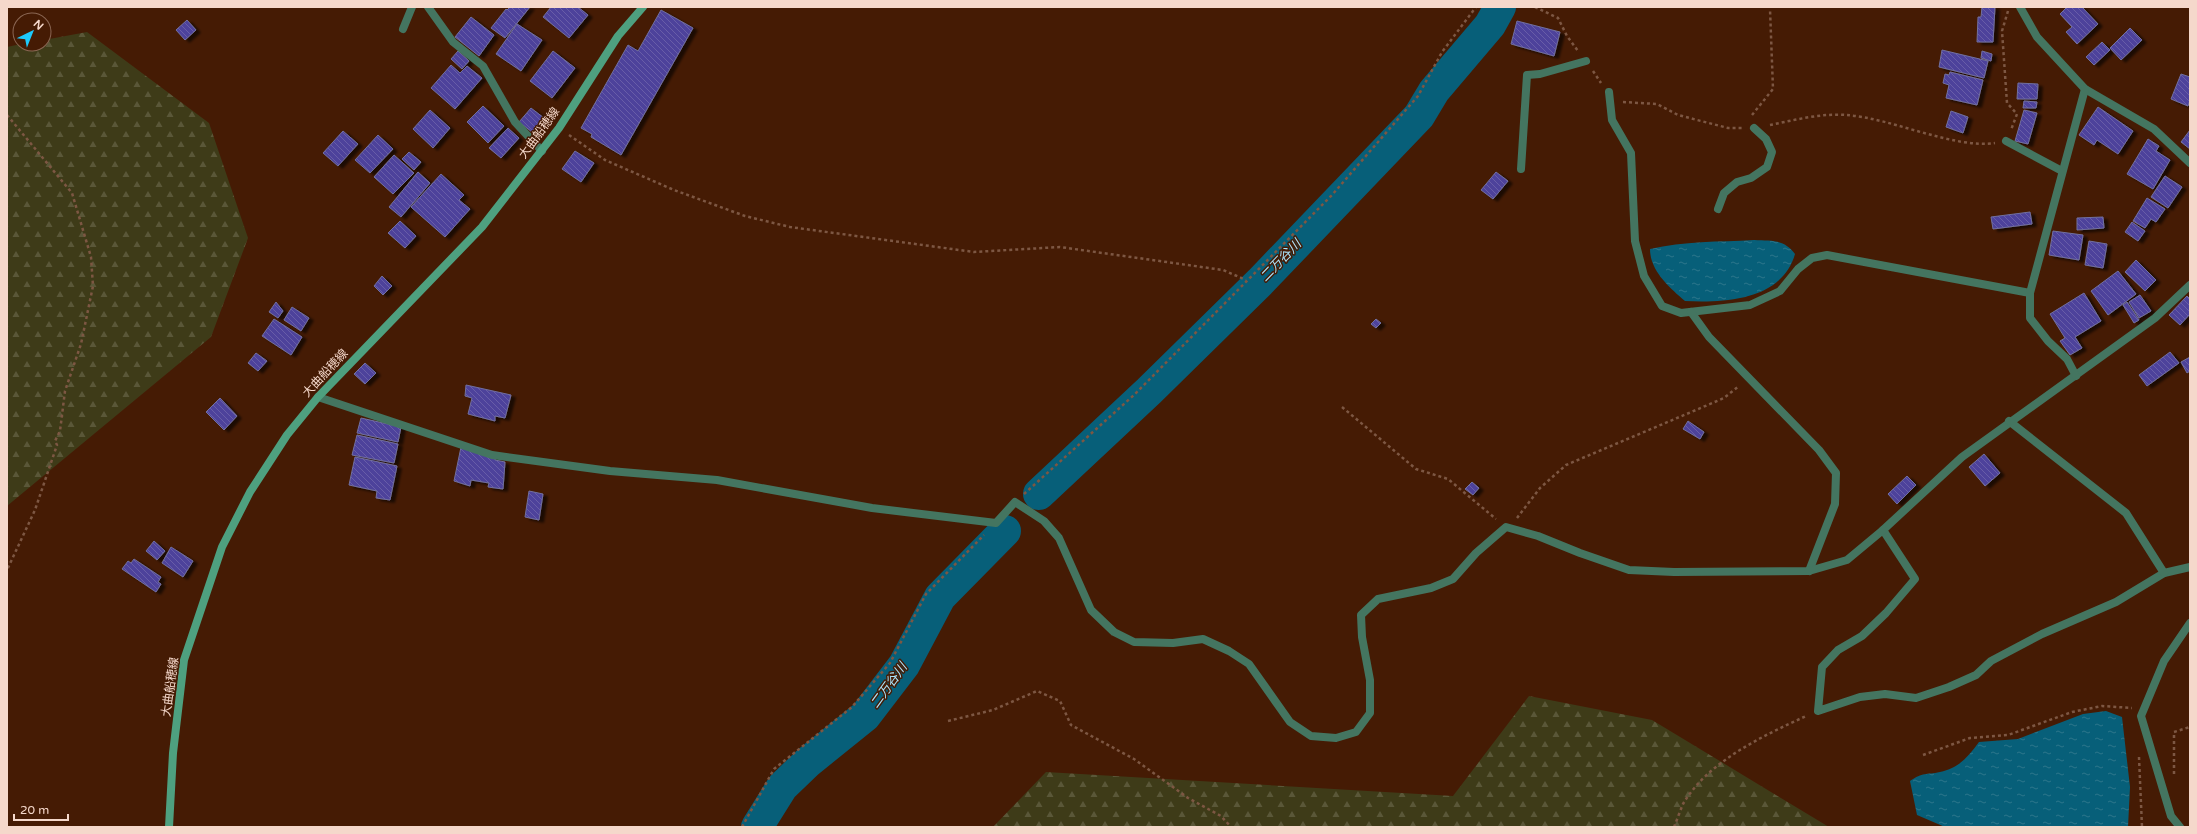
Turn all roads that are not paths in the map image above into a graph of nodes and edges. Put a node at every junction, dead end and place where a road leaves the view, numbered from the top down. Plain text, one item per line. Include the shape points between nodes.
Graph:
1 (412, 7) edge
2 (428, 7) edge
3 (643, 7) edge
4 (2020, 7) edge
5 (403, 28) dead end
6 (1586, 61) road end
7 (2085, 89) junction
8 (1609, 92) road end
9 (1754, 128) road end
10 (2006, 141) road end
11 (542, 151) junction
12 (2190, 163) edge
13 (1521, 169) dead end
14 (2062, 171) junction
15 (1718, 209) dead end
16 (2190, 285) edge
17 (2030, 293) junction
18 (1691, 312) junction
19 (2076, 376) junction
20 (318, 397) junction
21 (2010, 422) junction
22 (1883, 530) junction
23 (2190, 567) edge
24 (1809, 570) junction
25 (2164, 573) junction
26 (2190, 623) edge
27 (169, 827) edge
28 (2180, 827) edge

1 - 5 street
2 - 11 street via 453,42 483,66 515,122
3 - 11 main road, 大曲船穂線 via 618,36
4 - 7 street via 2037,37
6 - 13 street via 1540,74 1527,75
7 - 12 street via 2154,128
7 - 14 street
8 - 18 street via 1612,120 1631,153 1635,241 1644,276 1662,306 1681,313
9 - 15 street via 1766,139 1772,152 1767,168 1751,178 1737,182 1724,193
10 - 14 street
11 - 20 main road, 大曲船穂線 via 482,227
14 - 17 street
16 - 19 street via 2155,318
17 - 18 street via 1827,255 1812,258 1798,269 1780,291 1750,306
17 - 19 street via 2030,318 2048,341 2067,359
18 - 24 street via 1709,337 1819,450 1836,473 1835,504
19 - 21 street
20 - 24 street via 492,455 610,471 716,480 872,508 996,523 1015,502 1044,521 1059,538 1091,610 1114,632 1134,642 1173,644 1203,639 1229,651 1249,664 1290,722 1312,736 1336,738 1356,732 1370,713 1370,680 1361,616 1378,599 1430,588 1452,578 1506,527 1538,536 1629,570
20 - 27 main road, 大曲船穂線 via 287,435 250,492 222,547 184,660 173,752
21 - 22 street via 1962,457
21 - 25 street via 2126,513
22 - 24 street via 1847,560
22 - 25 street via 1915,579 1862,636 1838,650 1822,667 1818,711 1860,697 1885,694 1916,698 1949,687 1976,675 1991,661 2042,634 2116,602
23 - 25 street
26 - 28 street via 2164,661 2141,716 2171,816

